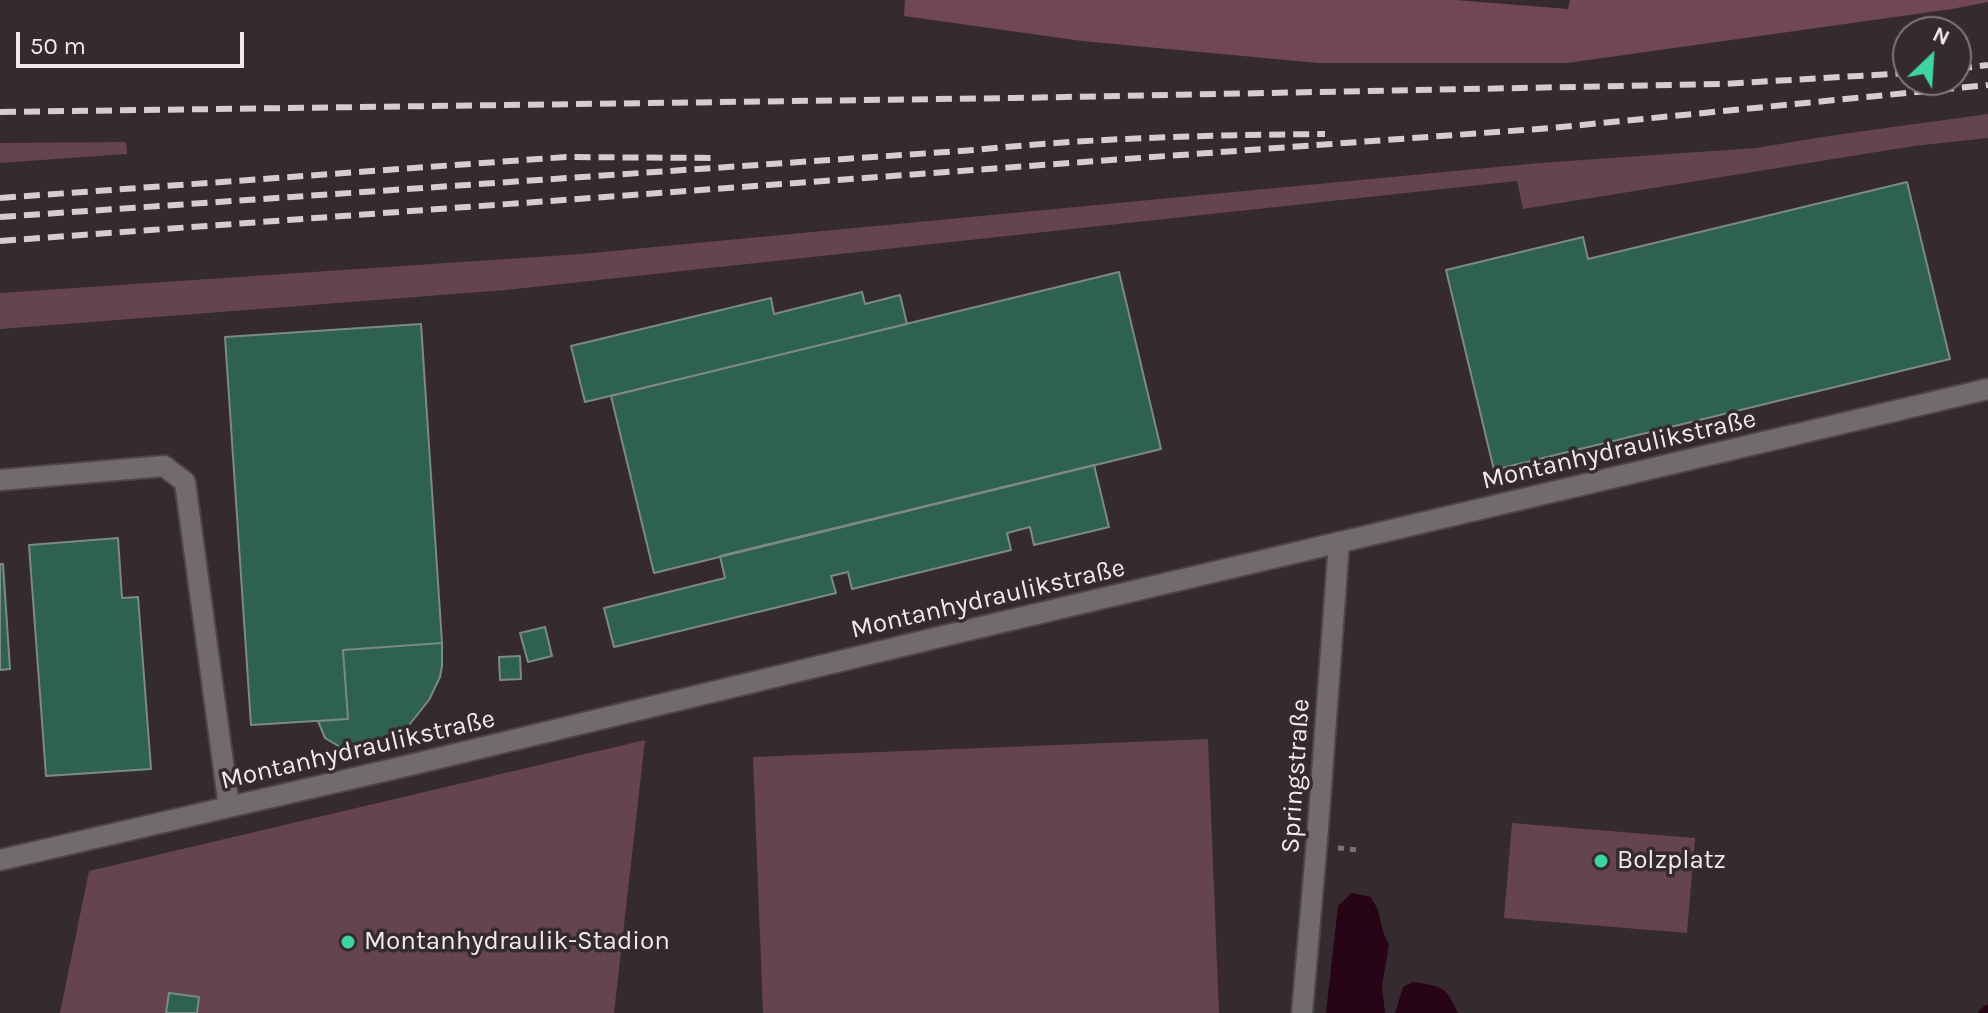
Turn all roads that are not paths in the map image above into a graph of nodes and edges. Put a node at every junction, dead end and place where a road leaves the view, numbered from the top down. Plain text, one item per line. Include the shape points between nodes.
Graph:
1 (1988, 389) edge
2 (0, 480) edge
3 (1339, 542) junction
4 (229, 807) junction
5 (0, 860) edge
6 (1302, 1013) edge

1 - 3 street, Montanhydraulikstraße
2 - 4 street via 164,466 185,482
3 - 4 street, Montanhydraulikstraße
3 - 6 street, Springstraße
4 - 5 street, Montanhydraulikstraße

